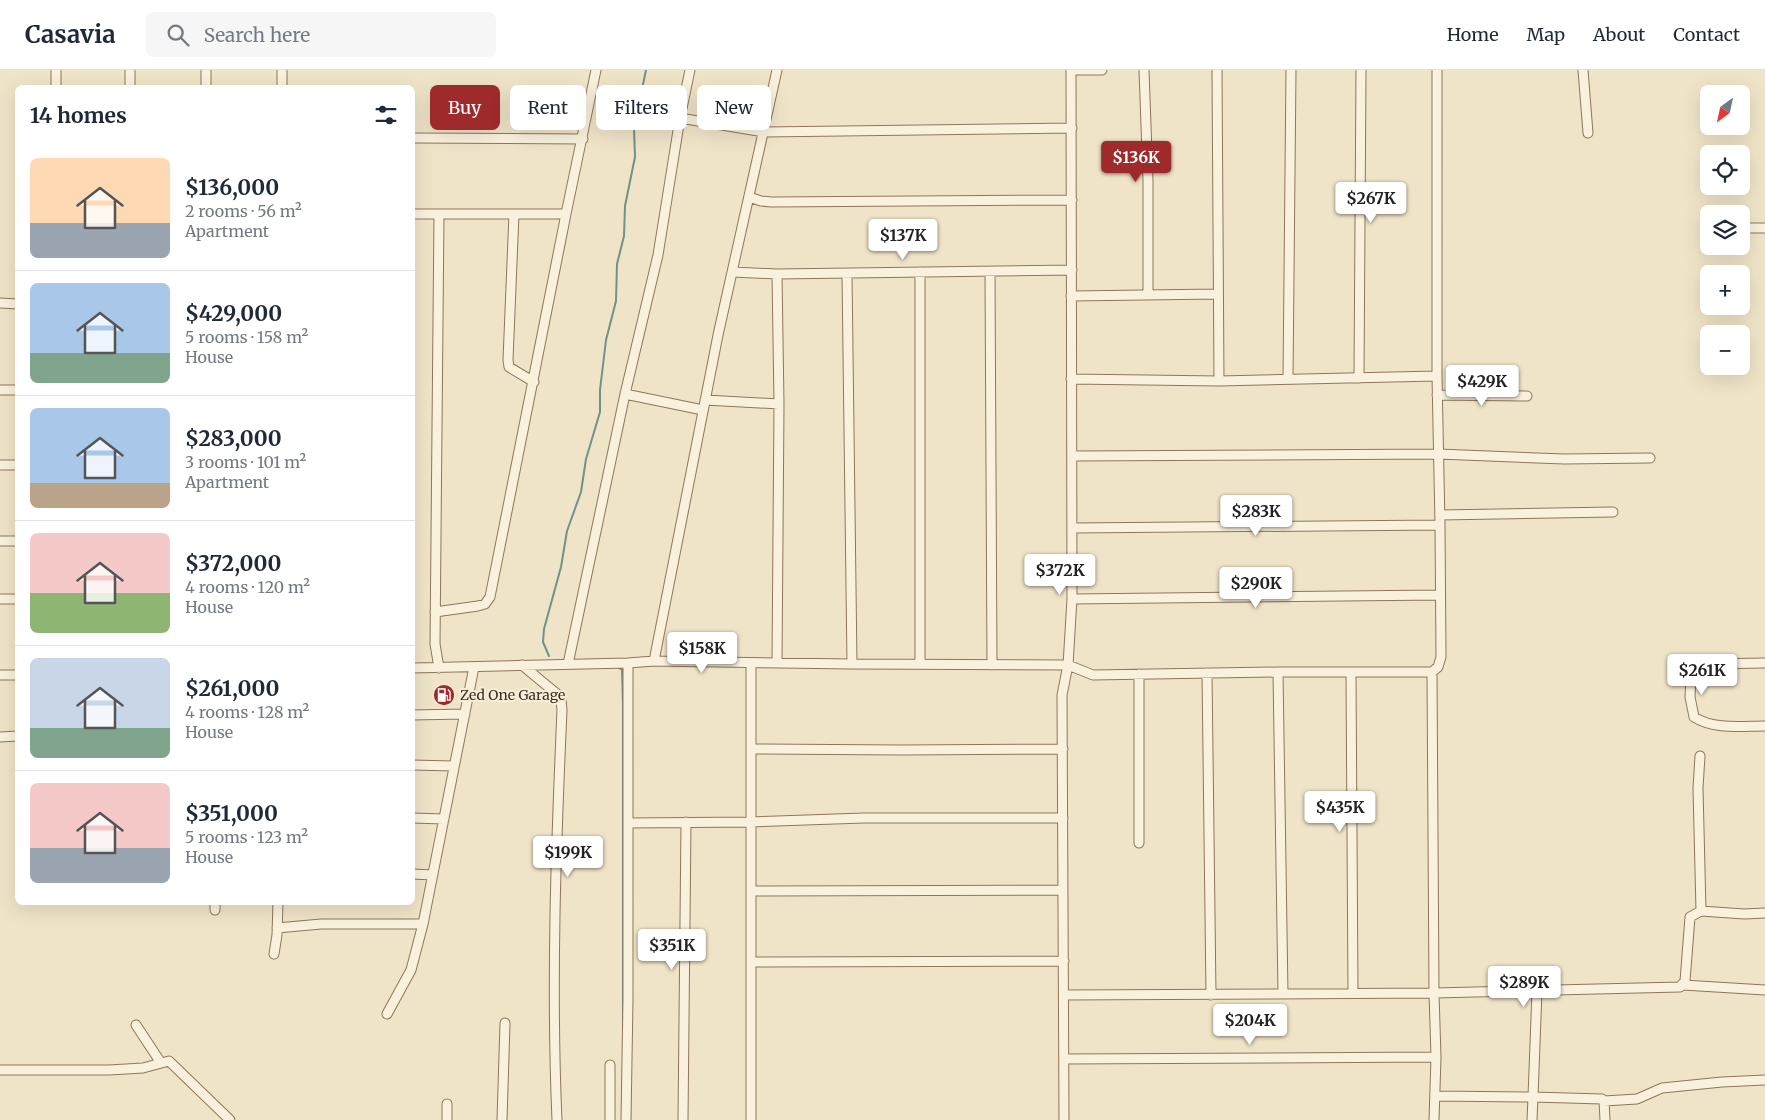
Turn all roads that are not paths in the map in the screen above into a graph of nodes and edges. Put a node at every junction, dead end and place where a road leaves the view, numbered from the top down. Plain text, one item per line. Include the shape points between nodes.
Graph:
1 (56, 70) edge
2 (130, 70) edge
3 (206, 70) edge
4 (282, 70) edge
5 (596, 70) edge
6 (690, 70) edge
7 (777, 70) edge
8 (1072, 70) edge
9 (1102, 70) edge
10 (1144, 70) edge
11 (1217, 70) edge
12 (1291, 70) edge
13 (1361, 70) edge
14 (1437, 70) edge
15 (1583, 70) edge
16 (56, 85) edge
17 (130, 85) edge
18 (206, 85) edge
19 (282, 85) edge
20 (687, 85) edge
21 (687, 119) edge
22 (1072, 128) junction
23 (678, 130) edge
24 (764, 132) junction
25 (1588, 133) dead end
26 (415, 138) edge
27 (583, 139) junction
28 (749, 197) junction
29 (1072, 200) junction
30 (415, 214) edge
31 (439, 214) junction
32 (514, 214) junction
33 (566, 214) junction
34 (1750, 228) edge
35 (1765, 228) edge
36 (1072, 270) junction
37 (734, 272) junction
38 (920, 272) junction
39 (990, 272) junction
40 (777, 274) junction
41 (847, 274) junction
42 (1218, 294) junction
43 (1148, 295) junction
44 (1071, 296) junction
45 (0, 303) edge
46 (15, 304) edge
47 (1437, 376) junction
48 (1359, 378) junction
49 (1288, 379) junction
50 (1071, 380) junction
51 (1219, 380) junction
52 (534, 382) junction
53 (0, 390) edge
54 (15, 390) edge
55 (625, 394) junction
56 (1437, 395) junction
57 (1527, 396) dead end
58 (705, 400) junction
59 (779, 404) junction
60 (703, 410) junction
61 (1438, 454) junction
62 (1072, 456) junction
63 (1650, 458) dead end
64 (0, 465) edge
65 (15, 465) edge
66 (1613, 512) dead end
67 (1440, 515) junction
68 (1440, 525) junction
69 (1072, 528) junction
70 (0, 541) edge
71 (15, 541) edge
72 (1440, 595) junction
73 (0, 599) edge
74 (15, 599) edge
75 (1072, 599) junction
76 (435, 612) junction
77 (654, 661) junction
78 (628, 663) junction
79 (751, 663) junction
80 (777, 663) junction
81 (1765, 663) edge
82 (568, 664) junction
83 (852, 664) junction
84 (920, 664) junction
85 (522, 665) junction
86 (992, 665) junction
87 (1068, 665) junction
88 (474, 667) junction
89 (415, 668) edge
90 (439, 668) junction
91 (1278, 672) junction
92 (1351, 672) junction
93 (1432, 672) junction
94 (1207, 673) junction
95 (1139, 674) junction
96 (0, 675) edge
97 (15, 675) edge
98 (465, 714) junction
99 (415, 715) edge
100 (1765, 726) edge
101 (15, 736) edge
102 (0, 737) edge
103 (751, 748) junction
104 (1063, 749) junction
105 (1700, 756) dead end
106 (415, 765) edge
107 (453, 766) junction
108 (415, 818) edge
109 (1063, 818) junction
110 (444, 819) junction
111 (686, 822) junction
112 (750, 822) junction
113 (628, 823) junction
114 (1139, 843) dead end
115 (415, 874) edge
116 (433, 875) junction
117 (1063, 890) junction
118 (751, 891) junction
119 (278, 905) edge
120 (1701, 911) junction
121 (1765, 913) edge
122 (423, 924) junction
123 (277, 928) junction
124 (274, 954) dead end
125 (1064, 961) junction
126 (752, 962) junction
127 (1684, 985) junction
128 (1765, 990) edge
129 (1537, 991) junction
130 (1353, 993) junction
131 (1434, 993) junction
132 (1211, 994) junction
133 (1283, 994) junction
134 (1064, 995) junction
135 (387, 1014) dead end
136 (506, 1023) dead end
137 (136, 1024) dead end
138 (1436, 1057) junction
139 (1064, 1059) junction
140 (161, 1063) junction
141 (610, 1065) dead end
142 (0, 1070) edge
143 (1765, 1080) edge
144 (1435, 1096) junction
145 (1533, 1097) junction
146 (1604, 1101) junction
147 (447, 1104) dead end
148 (230, 1120) edge
149 (447, 1120) edge
150 (502, 1120) edge
151 (557, 1120) edge
152 (610, 1120) edge
153 (626, 1120) edge
154 (683, 1120) edge
155 (751, 1120) edge
156 (1064, 1120) edge
157 (1434, 1120) edge
158 (1532, 1120) edge
159 (1605, 1120) edge

1 - 16 street
2 - 17 street
3 - 18 street
4 - 19 street
5 - 27 street
6 - 20 street
7 - 24 street
8 - 9 street
8 - 22 street
10 - 43 street
11 - 42 street
12 - 49 street
13 - 48 street
14 - 47 street
15 - 25 street
21 - 24 street
22 - 24 street
22 - 29 street
23 - 55 street via 658,254
24 - 28 street
26 - 27 street
27 - 33 street
28 - 29 street via 771,202
28 - 37 street
29 - 36 street
30 - 31 street
31 - 32 street
31 - 76 street
32 - 33 street
32 - 52 street via 508,360 509,367
33 - 52 street
34 - 35 street
36 - 39 street
36 - 44 street
37 - 40 street
37 - 58 street
38 - 39 street
38 - 41 street
38 - 84 street
39 - 86 street
40 - 41 street
40 - 59 street
41 - 83 street
42 - 43 street
42 - 51 street
43 - 44 street
44 - 50 street
45 - 46 street
47 - 48 street
47 - 56 street
48 - 49 street
49 - 51 street
50 - 51 street
50 - 62 street
52 - 76 street via 490,597 485,604 478,606
53 - 54 street
55 - 60 street
55 - 82 street
56 - 57 street
56 - 61 street
58 - 59 street
58 - 60 street
59 - 80 street
60 - 77 street
61 - 62 street
61 - 63 street via 1564,459
61 - 67 street
62 - 69 street
64 - 65 street
66 - 67 street
67 - 68 street
68 - 69 street
68 - 72 street
69 - 75 street
70 - 71 street
72 - 75 street
72 - 93 street via 1441,657 1438,667
73 - 74 street
75 - 87 street
76 - 90 street
77 - 78 street
77 - 79 street
78 - 82 street
78 - 113 street
79 - 80 street
79 - 103 street
80 - 83 street
81 - 100 street via 1704,664 1692,676 1690,697 1694,717 1702,722
82 - 85 street
83 - 84 street
84 - 86 street
85 - 88 street
85 - 151 street via 557,694 562,710 556,930
86 - 87 street
87 - 95 street via 1093,675
87 - 104 street via 1062,695
88 - 90 street
88 - 98 street
89 - 90 street
91 - 92 street
91 - 94 street
91 - 133 street
92 - 93 street
92 - 130 street
93 - 131 street
94 - 95 street
94 - 132 street
95 - 114 street
96 - 97 street
98 - 99 street
98 - 107 street
101 - 102 street
103 - 104 street
103 - 112 street
104 - 109 street
105 - 120 street
106 - 107 street
107 - 110 street
108 - 110 street
109 - 112 street via 864,818
109 - 117 street
110 - 116 street
111 - 112 street
111 - 113 street
111 - 154 street
112 - 118 street
113 - 153 street
115 - 116 street
116 - 122 street
117 - 118 street
117 - 125 street
118 - 126 street
119 - 123 street
120 - 121 street
120 - 127 street via 1690,917
122 - 123 street via 321,924
122 - 135 street via 411,970
123 - 124 street
125 - 126 street
125 - 134 street
126 - 155 street
127 - 128 street
127 - 129 street
129 - 131 street
129 - 145 street
130 - 131 street
130 - 133 street
131 - 138 street
132 - 133 street
132 - 134 street
134 - 139 street
136 - 150 street
137 - 140 street
138 - 139 street
138 - 144 street
139 - 156 street
140 - 142 street via 143,1068 110,1070
140 - 148 street via 172,1062
141 - 152 street
143 - 146 street via 1662,1088 1637,1098
144 - 145 street
144 - 157 street
145 - 146 street
145 - 158 street
146 - 159 street
147 - 149 street

